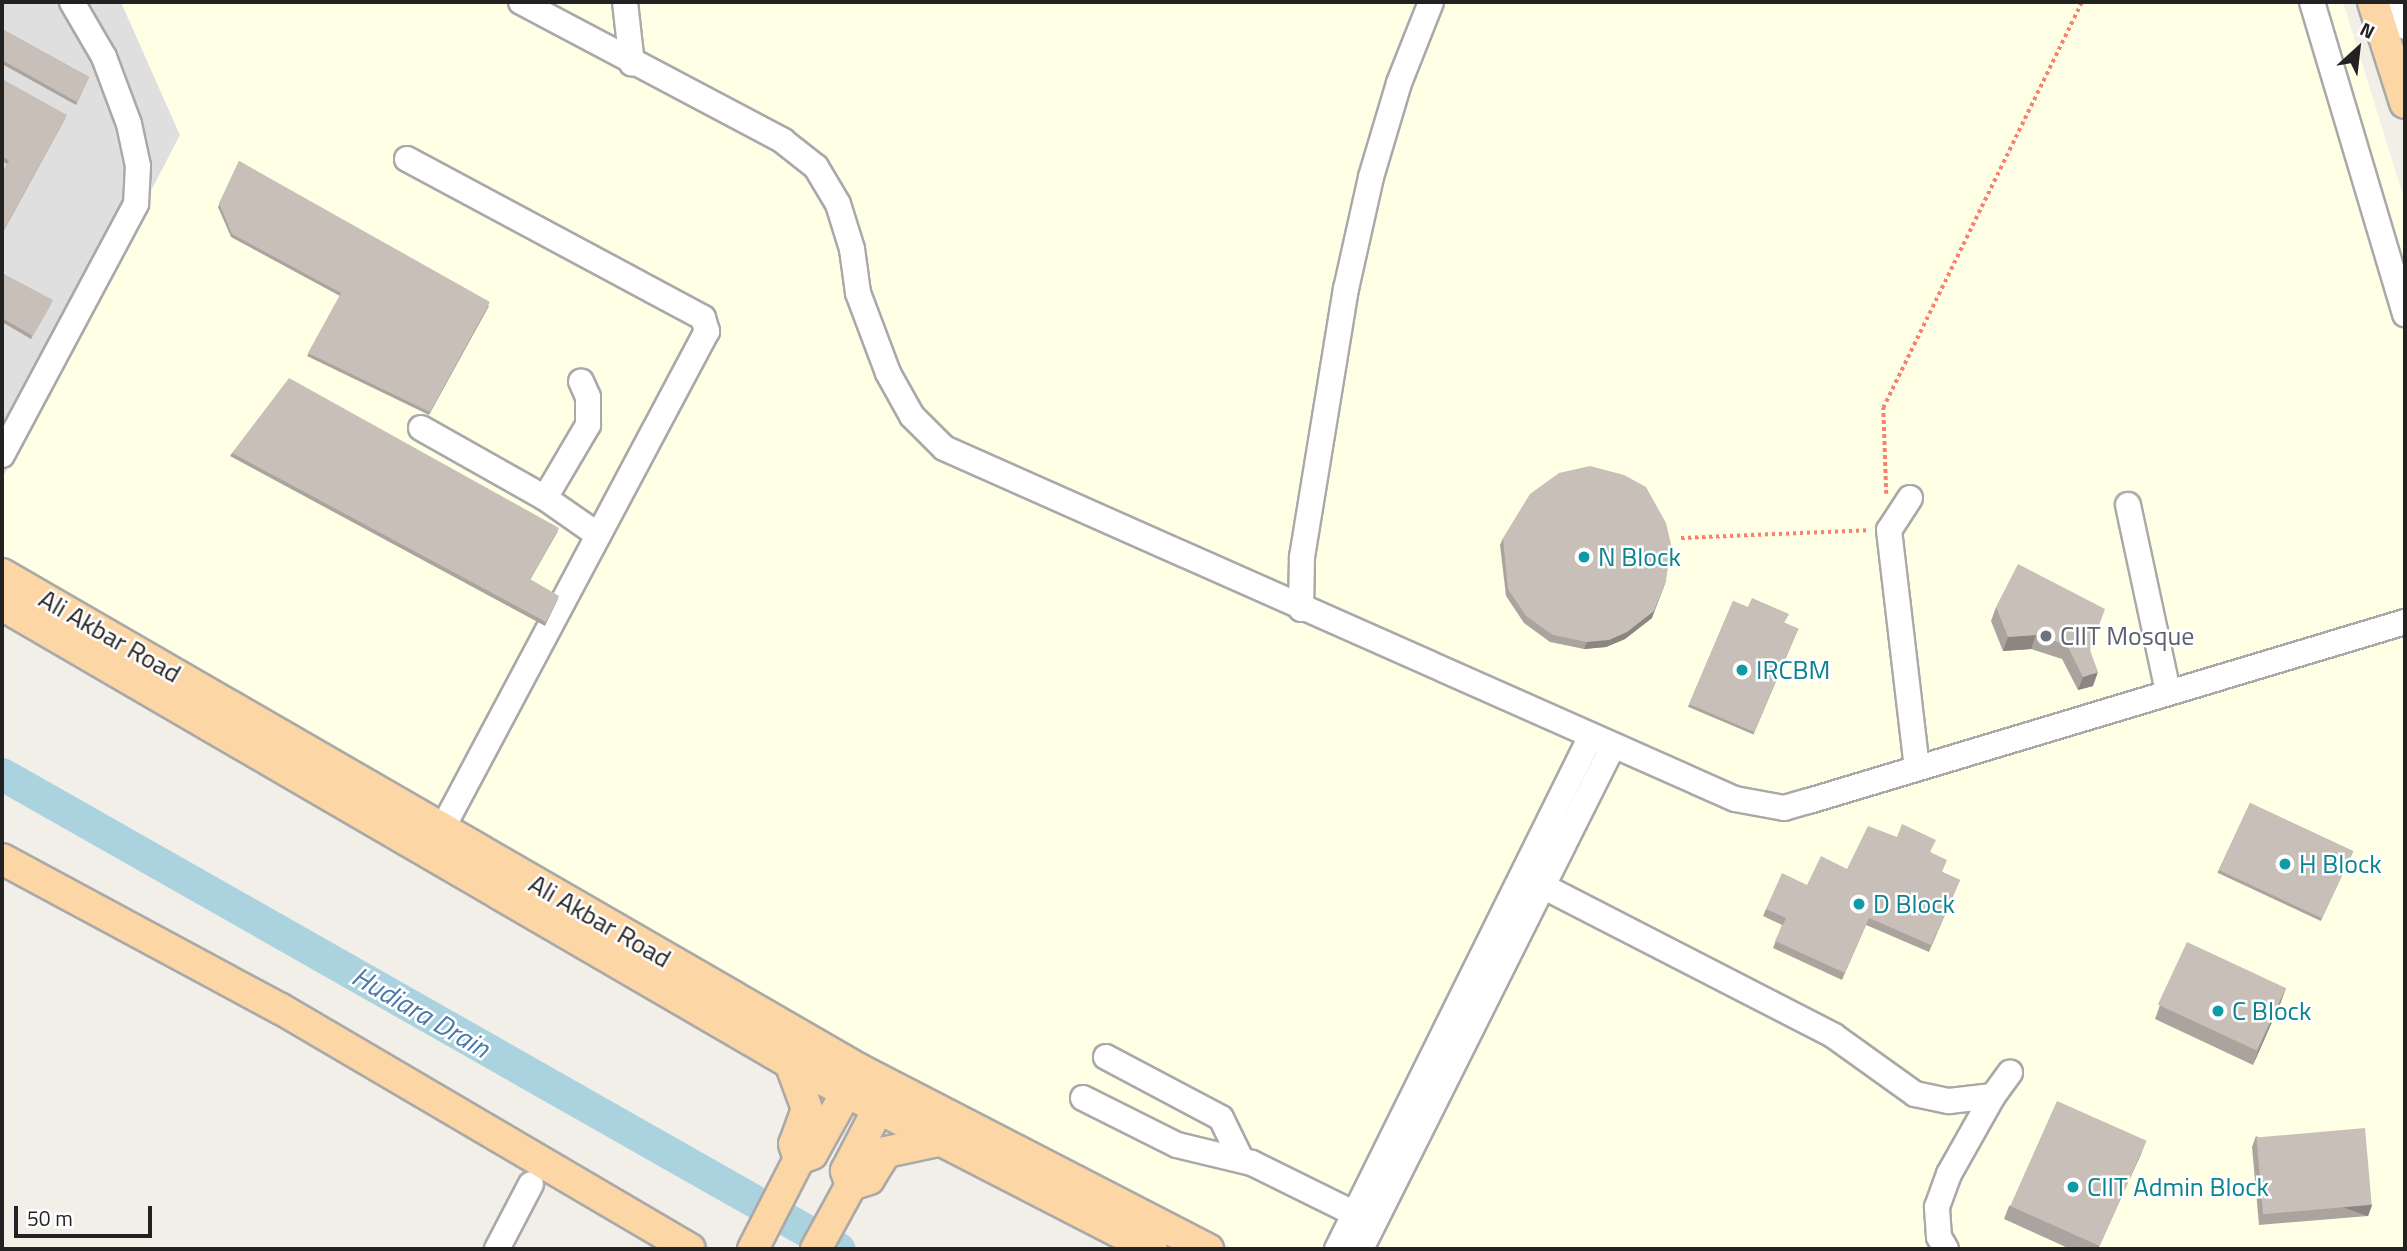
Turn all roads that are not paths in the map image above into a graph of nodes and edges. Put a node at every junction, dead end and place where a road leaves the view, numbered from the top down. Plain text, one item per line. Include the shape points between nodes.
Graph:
1 (72, 2) edge
2 (521, 2) edge
3 (625, 2) edge
4 (1431, 2) edge
5 (2312, 2) edge
6 (2374, 2) edge
7 (2398, 2) edge
8 (2405, 27) edge
9 (632, 64) junction
10 (2405, 103) edge
11 (407, 159) dead end
12 (2405, 314) edge
13 (581, 381) dead end
14 (421, 428) dead end
15 (2, 455) edge
16 (545, 498) junction
17 (1910, 498) dead end
18 (2128, 505) dead end
19 (598, 535) junction
20 (2, 574) edge
21 (2, 605) edge
22 (1301, 609) junction
23 (2405, 622) edge
24 (2168, 691) junction
25 (1602, 741) junction
26 (1917, 767) junction
27 (441, 831) junction
28 (2, 859) edge
29 (1533, 880) junction
30 (1106, 1057) dead end
31 (790, 1063) junction
32 (2010, 1073) dead end
33 (853, 1081) junction
34 (1993, 1096) junction
35 (884, 1097) junction
36 (1083, 1098) dead end
37 (938, 1141) junction
38 (799, 1159) junction
39 (1241, 1159) junction
40 (531, 1184) dead end
41 (851, 1185) junction
42 (1355, 1214) junction
43 (500, 1248) edge
44 (690, 1249) edge
45 (753, 1249) edge
46 (816, 1249) edge
47 (1152, 1249) edge
48 (1208, 1249) edge
49 (1337, 1249) edge
50 (1361, 1249) edge
51 (1946, 1249) edge

1 - 15 street via 104,57 129,124 138,166 136,204
2 - 9 street
3 - 9 street
4 - 22 street via 1399,83 1375,164 1346,289 1303,557
5 - 12 street
6 - 10 main road
7 - 8 street
9 - 22 street via 783,141 816,167 838,204 852,249 858,293 888,373 912,416 944,447
11 - 19 street via 703,317 707,331
13 - 16 street via 588,397 588,425
14 - 16 street
16 - 19 street
17 - 26 street via 1889,530
18 - 24 street
19 - 27 street
20 - 27 main road, Ali Akbar Road
21 - 31 main road, Ali Akbar Road
22 - 25 street
23 - 24 street
24 - 26 street
25 - 26 street via 1735,799 1784,808
25 - 29 street
27 - 33 main road, Ali Akbar Road
28 - 44 main road via 281,1009
29 - 34 street via 1834,1036 1915,1094 1949,1101
29 - 42 street
29 - 50 street
30 - 39 street via 1221,1118
31 - 33 main road, Ali Akbar Road
31 - 38 main road via 807,1110 794,1144
32 - 34 street
33 - 35 main road, Ali Akbar Road
33 - 38 main road via 812,1154
34 - 51 street via 1949,1174 1937,1207 1939,1237
35 - 37 main road, Ali Akbar Road
35 - 41 main road via 846,1171
35 - 48 main road, Ali Akbar Road
36 - 39 street via 1177,1145
37 - 41 main road via 886,1152 869,1179
37 - 47 main road, Ali Akbar Road
38 - 45 main road
39 - 42 street
40 - 43 street
41 - 46 main road
42 - 49 street

